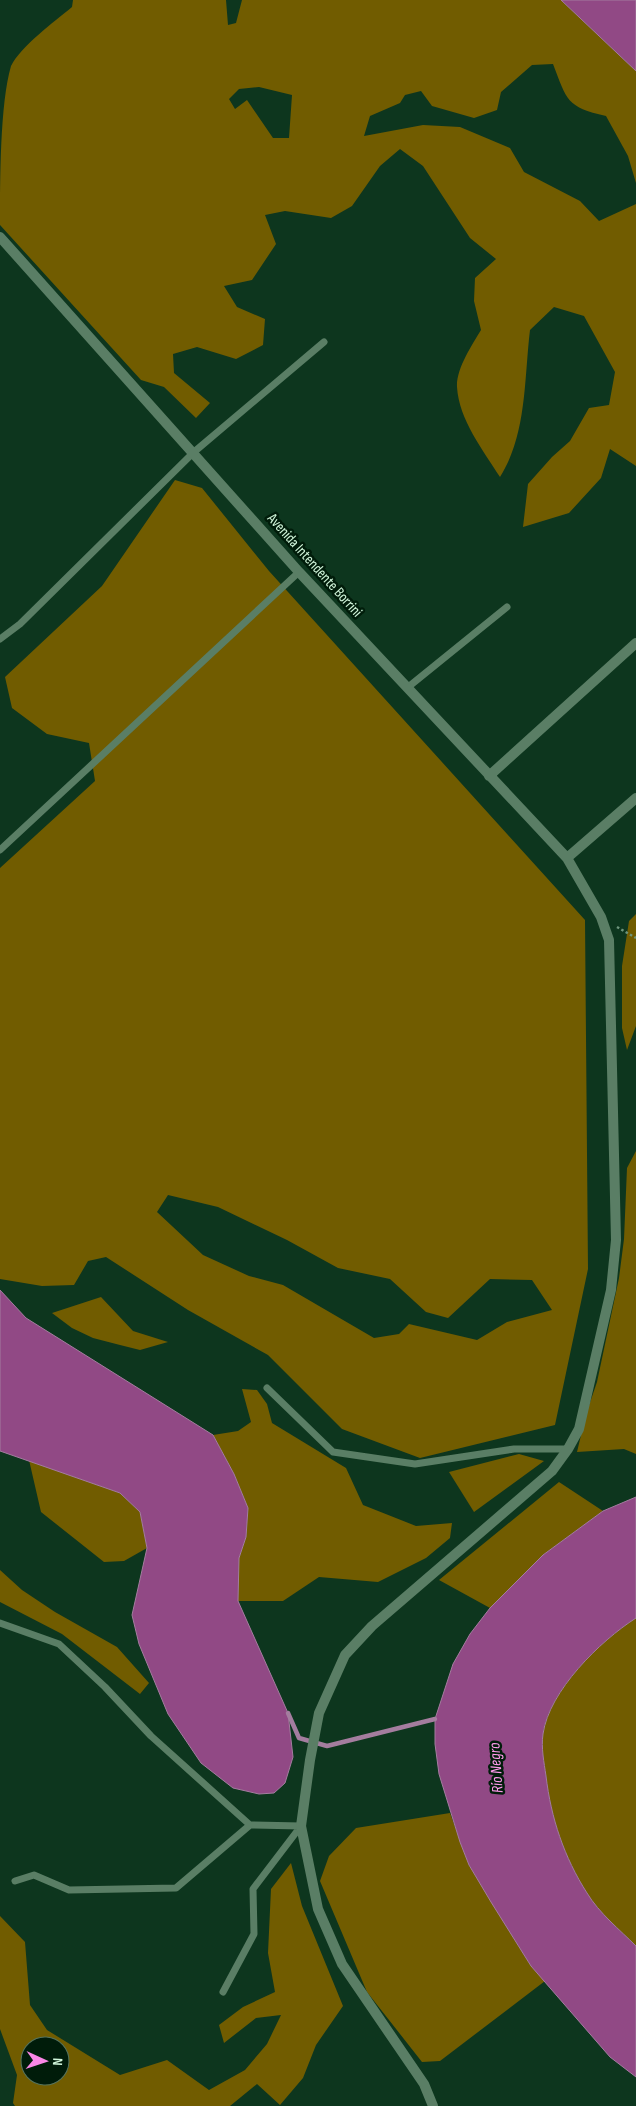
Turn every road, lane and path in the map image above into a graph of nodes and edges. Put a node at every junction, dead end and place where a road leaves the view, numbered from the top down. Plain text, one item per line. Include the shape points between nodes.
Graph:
1 (0, 237) edge
2 (324, 342) dead end
3 (194, 452) junction
4 (299, 572) junction
5 (507, 607) dead end
6 (0, 639) edge
7 (636, 643) edge
8 (407, 688) junction
9 (489, 776) junction
10 (636, 798) edge
11 (0, 850) edge
12 (567, 858) junction
13 (267, 1388) dead end
14 (568, 1449) junction
15 (0, 1623) edge
16 (250, 1825) junction
17 (301, 1826) junction
18 (15, 1881) dead end
19 (223, 1992) dead end
20 (433, 2106) edge

1 - 3 street, Avenida Intendente Borrini
2 - 3 lane
3 - 4 street, Avenida Intendente Borrini
3 - 6 lane via 20,624
4 - 8 street, Avenida Intendente Borrini
4 - 11 lane
5 - 8 lane
7 - 9 street
8 - 9 street, Avenida Intendente Borrini
9 - 12 street, Avenida Intendente Borrini
10 - 12 street
12 - 14 street, Avenida Intendente Borrini via 601,917 609,940 616,1240 611,1290 579,1430
13 - 14 lane via 333,1452 415,1464 514,1449
14 - 17 street, Avenida Intendente Borrini via 552,1470 372,1626 346,1655 319,1713
15 - 16 lane via 59,1644 151,1736
16 - 17 lane
16 - 18 lane via 176,1888 69,1890 34,1875
17 - 19 lane via 253,1889 254,1934
17 - 20 street, Avenida Intendente Borrini via 318,1909 342,1964 424,2084

